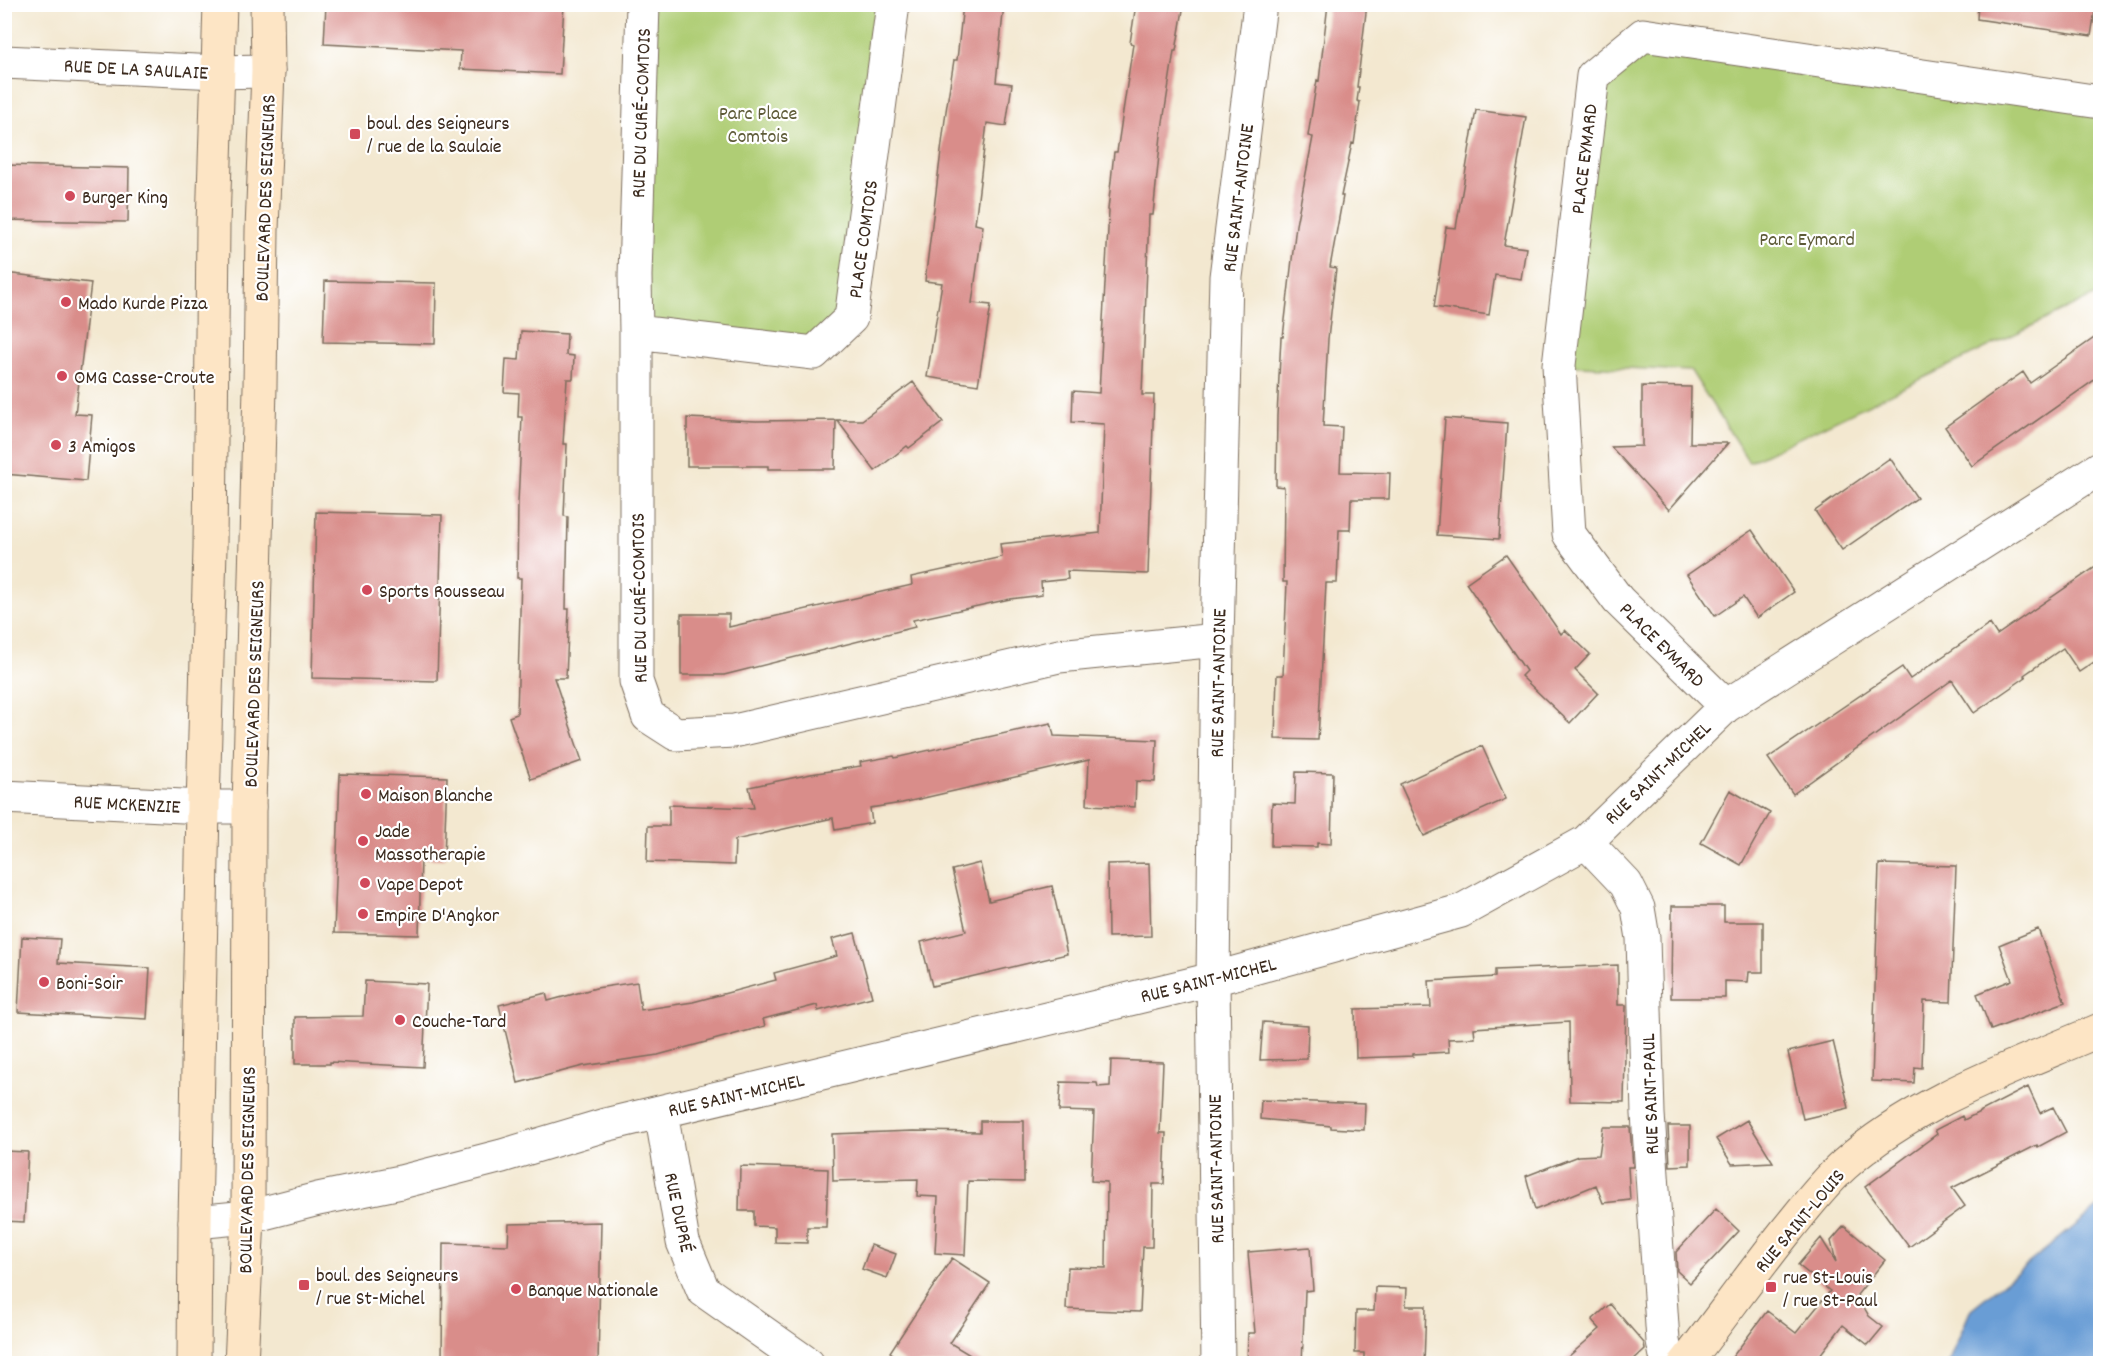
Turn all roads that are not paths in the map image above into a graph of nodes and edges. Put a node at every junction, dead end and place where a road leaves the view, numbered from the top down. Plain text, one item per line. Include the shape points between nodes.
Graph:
1 (220, 4) edge
2 (267, 4) edge
3 (643, 4) edge
4 (893, 4) edge
5 (1260, 4) edge
6 (4, 62) edge
7 (268, 71) junction
8 (219, 72) junction
9 (2100, 102) edge
10 (636, 332) junction
11 (2100, 468) edge
12 (1217, 640) junction
13 (1726, 706) junction
14 (4, 797) edge
15 (203, 807) junction
16 (249, 807) junction
17 (1586, 842) junction
18 (1213, 979) junction
19 (2100, 1030) edge
20 (661, 1112) junction
21 (248, 1217) junction
22 (195, 1222) junction
23 (194, 1364) edge
24 (241, 1364) edge
25 (808, 1364) edge
26 (1218, 1364) edge
27 (1672, 1364) edge
28 (1685, 1364) edge

1 - 8 main road
2 - 7 main road, BOULEVARD DES SEIGNEURS
3 - 10 street, RUE DU CURÉ-COMTOIS via 634,276
4 - 10 street, PLACE COMTOIS via 851,318 814,353
5 - 12 street, RUE SAINT-ANTOINE via 1226,277
6 - 8 street, RUE DE LA SAULAIE
7 - 8 street, RUE DE LA SAULAIE
7 - 16 main road, BOULEVARD DES SEIGNEURS
8 - 15 main road
9 - 13 street, PLACE EYMARD via 1643,35 1593,76 1559,365 1569,534 1618,600
10 - 12 street, RUE DU CURÉ-COMTOIS via 636,681 648,716 676,734 734,731 1059,656
11 - 13 street, RUE SAINT-MICHEL
12 - 18 street, RUE SAINT-ANTOINE
13 - 17 street, RUE SAINT-MICHEL
14 - 15 street, RUE MCKENZIE
15 - 16 street, RUE MCKENZIE
15 - 22 main road
16 - 21 main road, BOULEVARD DES SEIGNEURS
17 - 18 street, RUE SAINT-MICHEL via 1461,911
17 - 27 street, RUE SAINT-PAUL via 1626,884 1638,908 1643,938 1648,1114 1663,1329 1666,1356
18 - 20 street, RUE SAINT-MICHEL
18 - 26 street, RUE SAINT-ANTOINE
19 - 28 main road, RUE SAINT-LOUIS via 1945,1098 1901,1122 1861,1151 1814,1196
20 - 21 street, RUE SAINT-MICHEL via 412,1180
20 - 25 street, RUE DUPRÉ via 683,1242 703,1290
21 - 22 street, RUE SAINT-MICHEL
21 - 24 main road, BOULEVARD DES SEIGNEURS
22 - 23 main road

